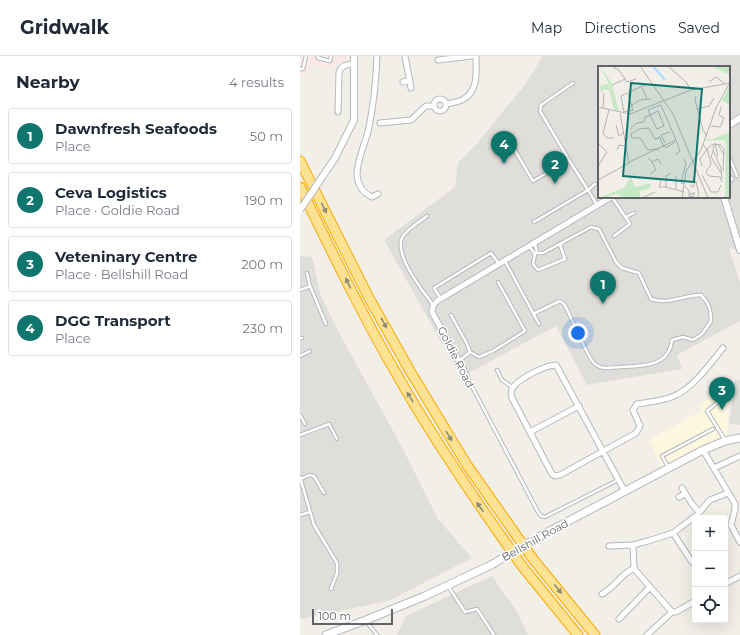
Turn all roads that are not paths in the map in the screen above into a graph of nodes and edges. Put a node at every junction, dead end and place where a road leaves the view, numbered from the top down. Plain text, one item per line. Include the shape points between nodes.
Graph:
1 (306, 56) edge
2 (318, 56) edge
3 (331, 56) edge
4 (354, 56) edge
5 (377, 56) edge
6 (405, 56) edge
7 (472, 56) edge
8 (476, 56) edge
9 (446, 57) edge
10 (438, 60) dead end
11 (354, 64) junction
12 (300, 68) edge
13 (410, 80) junction
14 (403, 82) dead end
15 (573, 83) dead end
16 (411, 88) dead end
17 (446, 104) junction
18 (434, 106) junction
19 (338, 112) dead end
20 (740, 118) edge
21 (730, 122) edge
22 (380, 123) dead end
23 (514, 149) dead end
24 (730, 159) edge
25 (569, 160) junction
26 (300, 161) edge
27 (738, 175) edge
28 (730, 179) edge
29 (595, 184) dead end
30 (300, 187) edge
31 (588, 190) junction
32 (378, 194) dead end
33 (609, 198) edge
34 (612, 198) edge
35 (724, 198) edge
36 (597, 205) junction
37 (300, 210) edge
38 (634, 213) dead end
39 (427, 216) dead end
40 (626, 217) junction
41 (534, 222) dead end
42 (614, 236) dead end
43 (565, 240) junction
44 (534, 243) junction
45 (529, 246) junction
46 (739, 246) edge
47 (505, 260) junction
48 (499, 264) junction
49 (307, 273) dead end
50 (498, 282) dead end
51 (310, 286) junction
52 (300, 290) edge
53 (441, 299) junction
54 (433, 306) junction
55 (533, 314) junction
56 (451, 315) dead end
57 (326, 324) dead end
58 (539, 324) dead end
59 (723, 348) dead end
60 (310, 351) dead end
61 (470, 352) junction
62 (300, 356) edge
63 (458, 361) junction
64 (497, 370) dead end
65 (466, 376) joint
66 (513, 388) junction
67 (722, 399) dead end
68 (579, 406) junction
69 (300, 415) edge
70 (305, 424) dead end
71 (713, 429) dead end
72 (530, 432) junction
73 (300, 435) edge
74 (740, 438) edge
75 (337, 439) dead end
76 (725, 441) junction
77 (603, 450) junction
78 (703, 450) junction
79 (740, 456) edge
80 (668, 468) junction
81 (714, 468) junction
82 (300, 478) edge
83 (619, 480) junction
84 (682, 488) dead end
85 (324, 492) dead end
86 (625, 492) junction
87 (728, 493) junction
88 (685, 494) junction
89 (679, 497) dead end
90 (310, 512) junction
91 (699, 512) junction
92 (300, 515) edge
93 (673, 533) junction
94 (740, 542) edge
95 (633, 545) junction
96 (609, 546) dead end
97 (692, 562) dead end
98 (634, 568) junction
99 (740, 576) edge
100 (728, 582) edge
101 (448, 585) junction
102 (650, 587) junction
103 (331, 589) dead end
104 (602, 594) dead end
105 (692, 603) edge
106 (672, 612) junction
107 (619, 619) dead end
108 (366, 620) junction
109 (326, 635) edge
110 (377, 635) edge
111 (494, 635) edge
112 (578, 635) edge
113 (595, 635) edge
114 (647, 635) edge

1 - 12 lane via 303,69
2 - 3 lane via 330,61
4 - 11 street
5 - 32 street via 374,105 357,177 365,194 372,197
6 - 13 street
7 - 9 street
8 - 17 street via 477,81 471,92 464,99
9 - 10 street
11 - 19 street via 340,68
11 - 37 street, bridge via 354,120 335,158
13 - 14 street
13 - 16 street
15 - 25 lane via 541,105 540,111
17 - 18 street via 440,111
17 - 18 street via 439,98 434,102
18 - 22 street via 426,106 411,120
20 - 21 street
23 - 25 lane via 533,181
24 - 27 lane
25 - 31 lane
26 -> 113 highway, bridge via 369,298 467,465 533,559
27 - 28 lane
29 - 31 lane
112 -> 30 highway, bridge via 522,566 456,472 396,374 357,303
31 - 36 lane
31 - 41 lane
33 - 36 street
34 - 40 lane
35 - 46 street
36 - 44 street
38 - 40 lane
39 - 54 lane via 412,227 403,237 401,244 407,267
40 - 42 lane via 630,224
43 - 44 lane via 543,253 538,253
43 - 45 lane via 560,245 565,259 538,270 533,264 535,254
43 - 55 lane via 591,227 599,229 616,262 622,268 639,273 651,299 671,301 701,295 707,301 712,321 702,334 693,340 683,337 672,340 668,354 663,359 643,366 606,369 594,363 588,355 564,304 560,301
44 - 45 street
45 - 47 street
47 - 48 street
47 - 55 lane
48 - 53 street
48 - 53 lane via 491,253 434,288
49 - 51 lane
50 - 61 lane via 525,331 494,351 479,357
51 - 52 lane
51 - 57 lane
53 - 54 street
54 - 63 street, Goldie Road via 432,312
55 - 58 lane
56 - 61 lane
59 - 77 street via 682,392 637,404 633,410 640,426 639,430
60 - 62 lane
61 - 63 lane
63 - 65 street, Goldie Road
64 - 66 lane via 502,380
65 - 83 lane, Goldie Road via 541,516 545,517
66 - 68 street via 524,378 550,365 556,365
66 - 72 street via 512,398
67 - 76 lane via 707,411
68 - 72 street
68 - 77 street
69 - 70 lane
71 - 80 lane via 662,456
72 - 77 street via 552,474 556,476
73 - 75 lane via 329,424
74 - 76 main road, Bellshill Road
76 - 78 main road, Bellshill Road
77 - 83 street
78 - 80 main road, Bellshill Road
78 - 81 street
79 - 81 street
80 - 86 main road, Bellshill Road
81 - 87 street
82 - 85 lane via 314,476
82 - 90 lane
83 - 86 street
84 - 88 street
86 - 101 main road, Bellshill Road
87 - 91 street via 710,500
87 - 94 street via 735,504 731,525
88 - 89 street
88 - 91 street
90 - 92 lane
90 - 103 lane via 314,525 337,563
91 - 93 street
93 - 95 street
93 - 97 street
95 - 96 street
95 - 98 street
98 - 102 street
98 - 104 street via 626,571
99 - 100 street
101 - 108 main road, Bellshill Road
101 - 111 lane via 465,612 477,610
102 - 106 street
102 - 107 street
105 - 106 street
106 - 114 street
108 - 109 main road, Bellshill Road
108 - 110 lane

